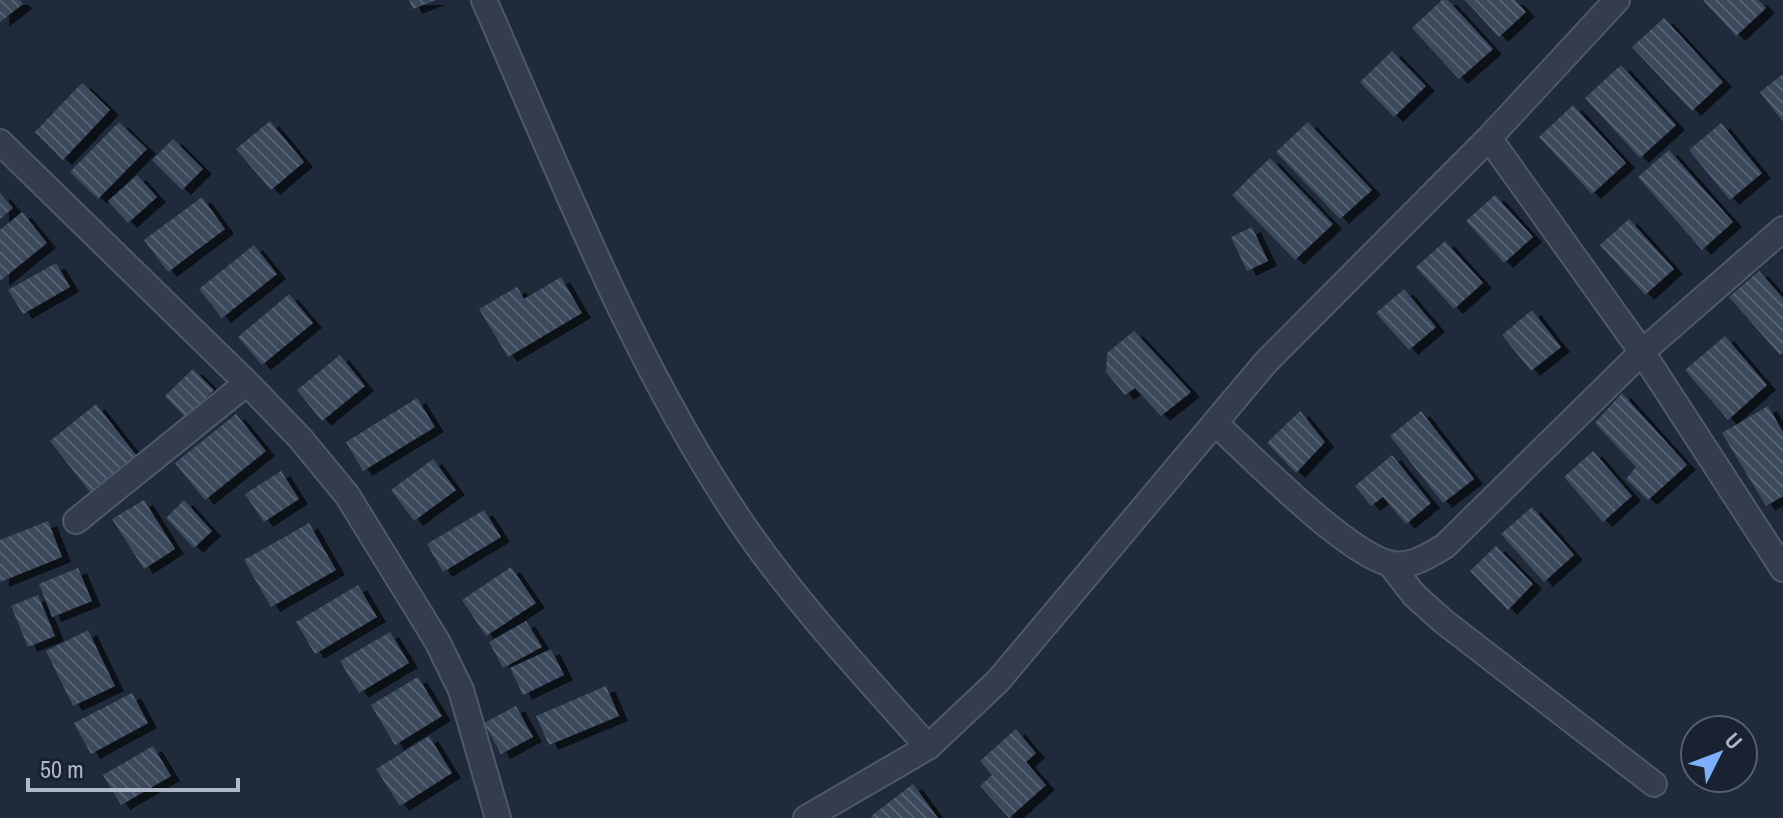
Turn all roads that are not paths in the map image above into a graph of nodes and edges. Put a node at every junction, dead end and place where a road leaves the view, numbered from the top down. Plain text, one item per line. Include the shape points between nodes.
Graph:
1 (484, 0) edge
2 (1617, 0) edge
3 (1489, 138) junction
4 (0, 142) edge
5 (1783, 229) edge
6 (1642, 352) junction
7 (247, 383) junction
8 (1215, 423) junction
9 (76, 521) dead end
10 (1390, 564) junction
11 (1783, 569) edge
12 (928, 747) junction
13 (1654, 784) dead end
14 (498, 818) edge
15 (806, 818) edge

1 - 12 street via 645,358 712,474 771,564
2 - 3 street
3 - 6 street
3 - 8 street via 1282,344
4 - 7 street
5 - 6 street
6 - 10 street via 1445,546 1425,559
6 - 11 street
7 - 9 street
7 - 14 street via 347,495 437,641 461,690
8 - 10 street via 1347,541
8 - 12 street via 998,681
10 - 13 street via 1443,621
12 - 15 street

